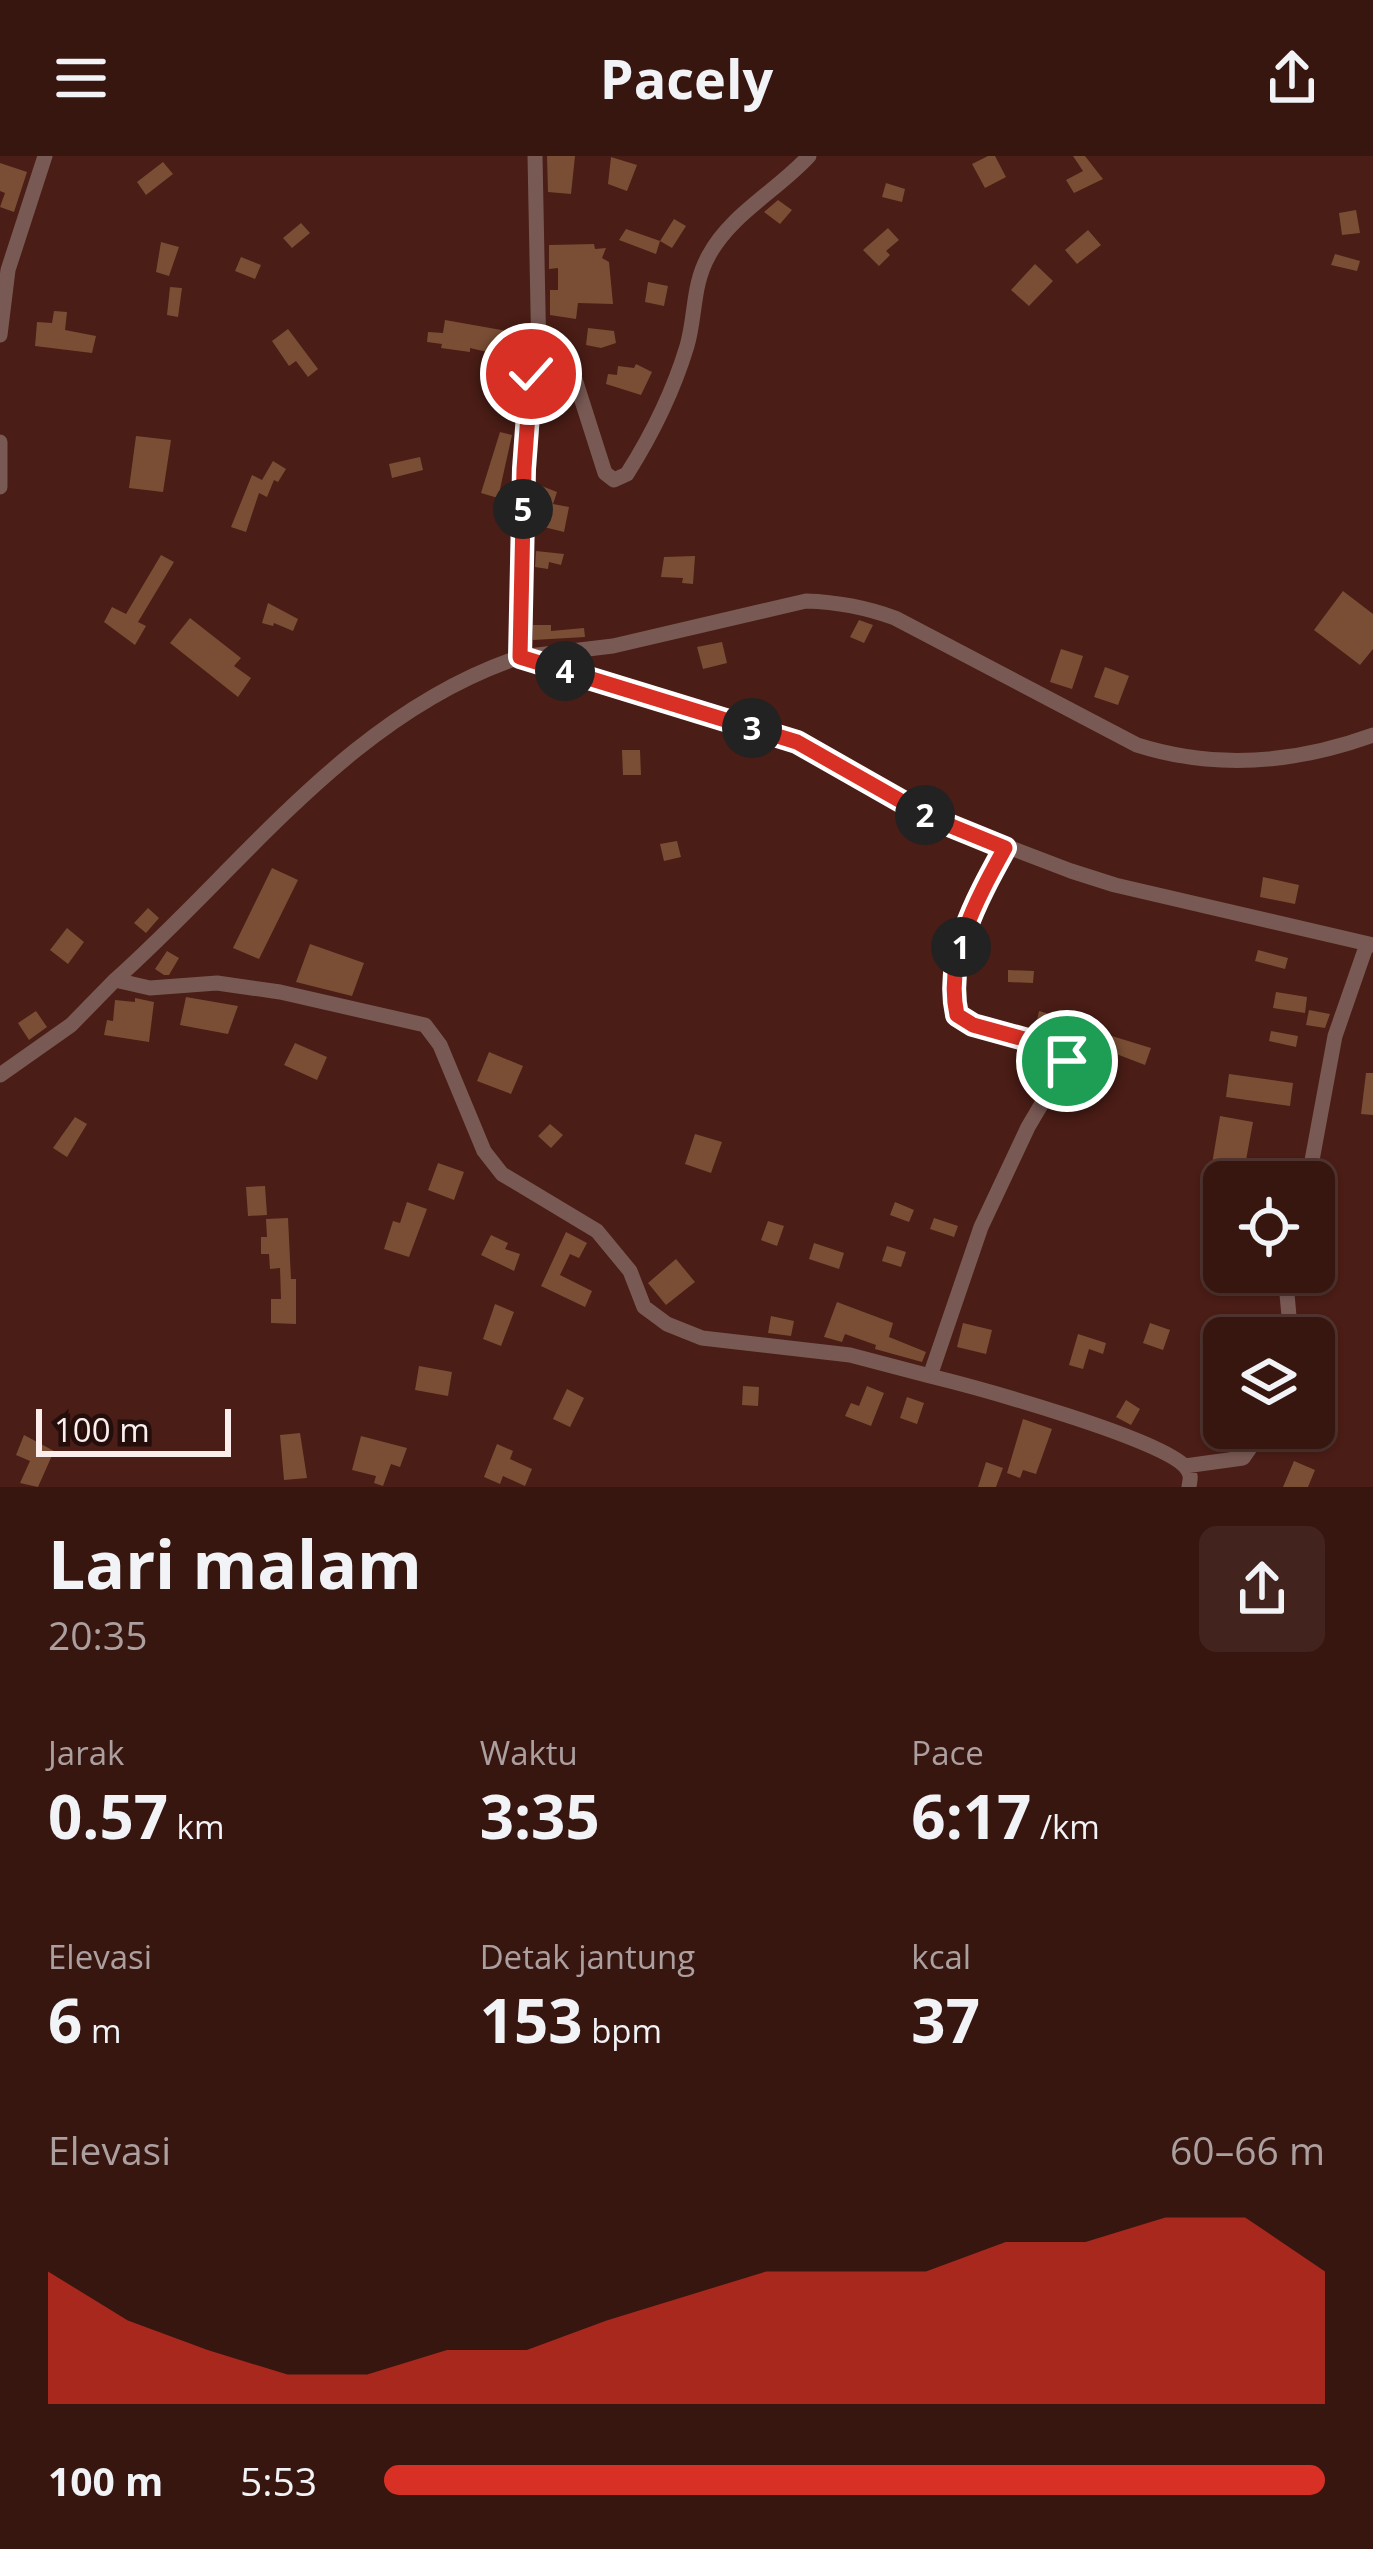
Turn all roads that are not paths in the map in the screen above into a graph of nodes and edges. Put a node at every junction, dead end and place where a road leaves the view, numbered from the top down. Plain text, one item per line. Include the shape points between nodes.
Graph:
1 (45, 156) edge
2 (535, 156) edge
3 (808, 156) edge
4 (0, 335) edge
5 (539, 360) junction
6 (0, 442) edge
7 (0, 487) edge
8 (520, 657) junction
9 (1373, 735) edge
10 (1005, 848) junction
11 (1370, 944) edge
12 (115, 980) junction
13 (0, 1075) edge
14 (1312, 1161) edge
15 (930, 1376) junction
16 (1250, 1449) edge
17 (1185, 1466) junction
18 (1189, 1487) edge

1 - 4 street via 8,270
2 - 5 street
3 - 5 street via 707,257 688,344 627,474 614,481 605,473 574,376
5 - 8 street via 527,405
6 - 7 street
8 - 9 street via 836,602 895,618 1137,745 1178,758 1300,758
8 - 10 street via 797,742 912,808
8 - 12 street via 470,673 387,724
10 - 11 street via 1114,885
10 - 15 street via 963,935 957,1015 1064,1050 1067,1061 981,1227
11 - 14 street via 1335,1036
12 - 13 street via 71,1025
12 - 15 street via 280,992 425,1025 502,1174 597,1231 630,1270 644,1307 667,1324 702,1338 833,1352
15 - 17 street via 1040,1404
16 - 17 street via 1244,1458
17 - 18 street

